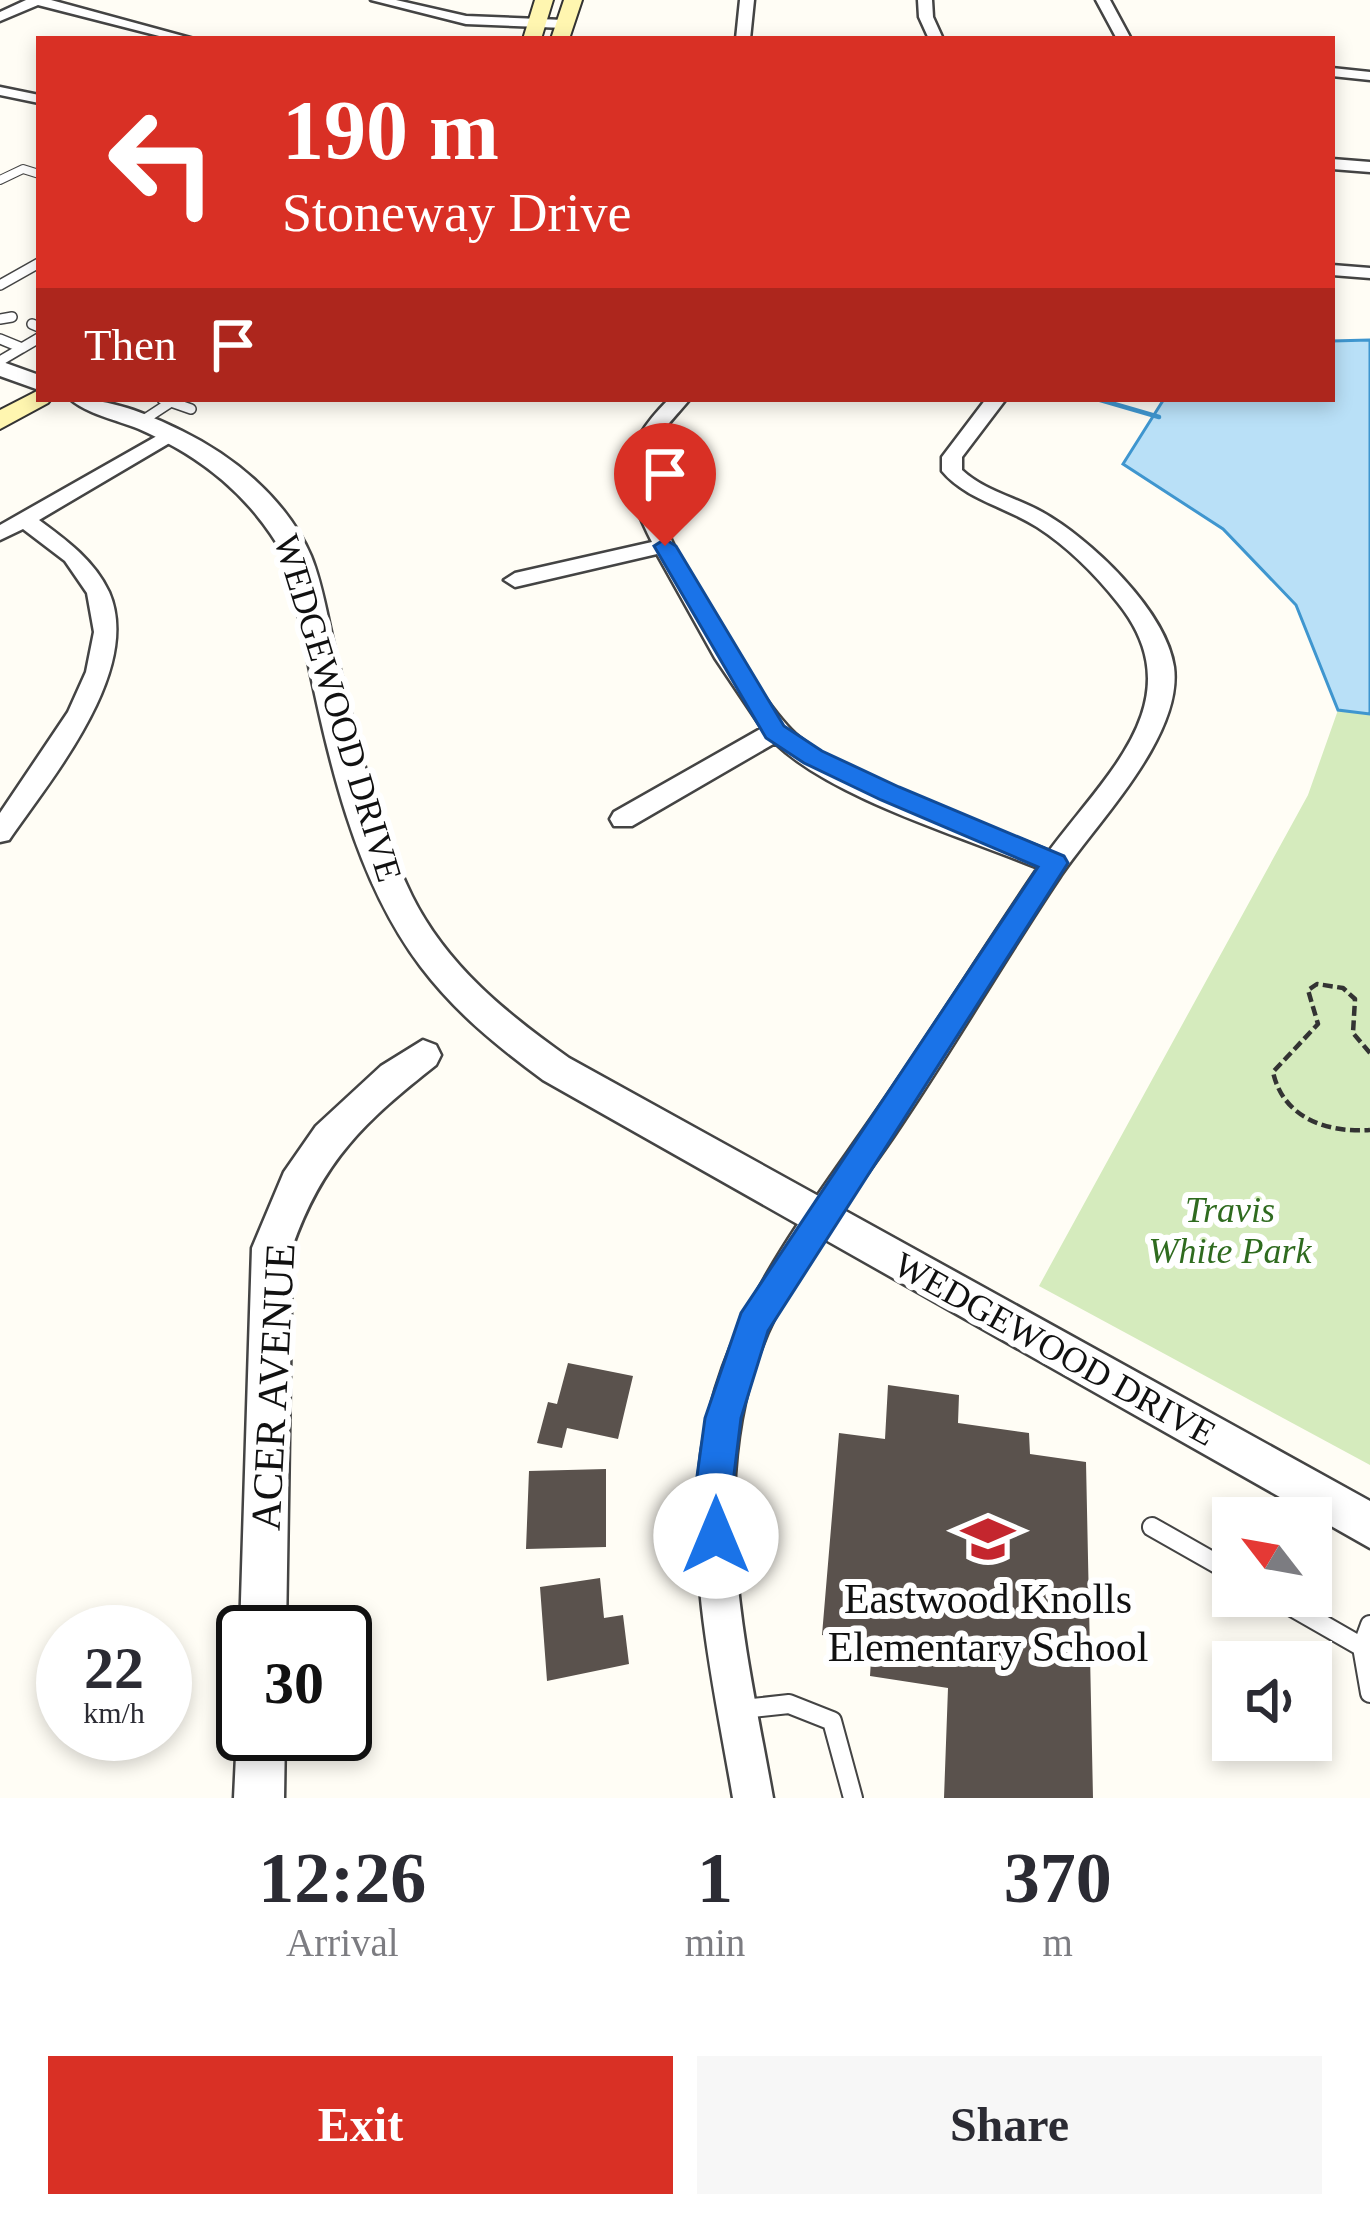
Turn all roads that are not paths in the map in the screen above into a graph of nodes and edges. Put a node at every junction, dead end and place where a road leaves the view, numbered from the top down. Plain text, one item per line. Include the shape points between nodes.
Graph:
1 (36, 0) edge
2 (378, 0) edge
3 (544, 0) edge
4 (573, 0) edge
5 (747, 0) edge
6 (926, 0) edge
7 (1103, 0) edge
8 (0, 16) edge
9 (534, 31) edge
10 (562, 32) edge
11 (176, 36) edge
12 (743, 36) edge
13 (935, 36) edge
14 (1122, 36) edge
15 (1335, 72) edge
16 (1370, 76) edge
17 (0, 92) edge
18 (36, 98) edge
19 (1335, 164) edge
20 (1370, 167) edge
21 (36, 173) edge
22 (0, 180) edge
23 (36, 267) edge
24 (1335, 270) edge
25 (1370, 273) edge
26 (0, 285) edge
27 (0, 339) edge
28 (36, 340) edge
29 (22, 348) junction
30 (0, 365) edge
31 (36, 382) edge
32 (0, 393) edge
33 (101, 402) edge
34 (677, 402) edge
35 (994, 402) edge
36 (167, 413) edge
37 (0, 421) edge
38 (26, 521) junction
39 (0, 534) edge
40 (665, 546) junction
41 (515, 580) dead end
42 (775, 732) junction
43 (623, 819) dead end
44 (2, 827) edge
45 (1054, 863) junction
46 (454, 1032) junction
47 (821, 1217) junction
48 (1370, 1526) edge
49 (1152, 1527) dead end
50 (1212, 1561) edge
51 (264, 1605) edge
52 (1310, 1617) edge
53 (1370, 1625) edge
54 (1362, 1647) junction
55 (1370, 1693) edge
56 (739, 1710) junction
57 (260, 1761) edge
58 (259, 1798) edge
59 (753, 1798) edge
60 (853, 1798) edge

1 - 8 street
1 - 11 street
2 - 9 street
3 - 9 main road
4 - 10 main road
5 - 12 street
6 - 13 street
7 - 14 street
9 - 10 street
15 - 16 street
17 - 18 street
19 - 20 street
21 - 22 lane via 23,169
23 - 26 lane
24 - 25 street
27 - 29 lane
28 - 29 lane
29 - 30 lane
30 - 31 street
31 - 32 main road
31 - 37 main road
33 - 36 street, WEDGEWOOD DRIVE
34 - 40 street via 646,437 637,472 642,505
35 - 45 street via 952,458 952,471 1073,544 1141,618 1163,669 1155,714
36 - 38 street
36 - 46 street, WEDGEWOOD DRIVE via 240,476 298,557 389,882
38 - 39 street
38 - 44 street via 87,572 101,598 107,650 90,697
40 - 41 street
40 - 42 street
42 - 43 street
42 - 45 street via 890,794
45 - 47 street
46 - 47 street, WEDGEWOOD DRIVE via 556,1069
46 - 51 street, ACER AVENUE via 323,1139 289,1197 272,1248
47 - 48 street, WEDGEWOOD DRIVE
47 - 56 street via 753,1324 723,1418 717,1559
49 - 50 lane
52 - 54 lane
53 - 54 lane
54 - 55 lane
56 - 59 street
56 - 60 lane via 792,1702 832,1721
57 - 58 street

